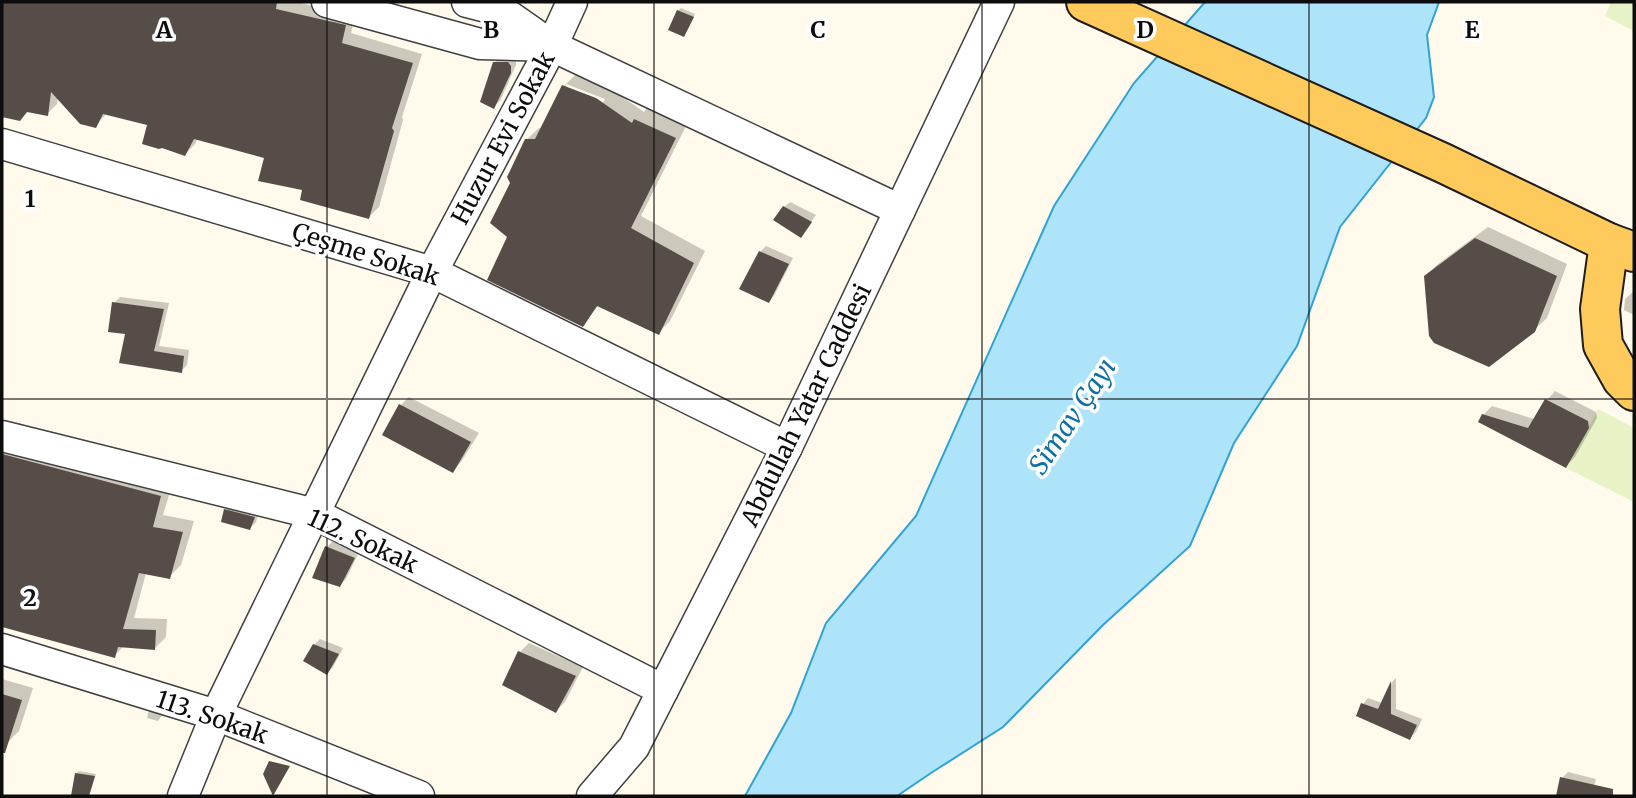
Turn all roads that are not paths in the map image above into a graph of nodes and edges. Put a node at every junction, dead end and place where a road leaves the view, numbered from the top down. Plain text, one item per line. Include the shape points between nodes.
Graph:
1 (327, 2) edge
2 (467, 2) edge
3 (572, 2) edge
4 (999, 2) edge
5 (1086, 2) edge
6 (552, 46) junction
7 (2, 145) edge
8 (900, 210) junction
9 (1622, 248) edge
10 (432, 272) junction
11 (1634, 391) edge
12 (2, 436) edge
13 (787, 447) junction
14 (315, 514) junction
15 (2, 649) edge
16 (663, 690) junction
17 (216, 715) junction
18 (183, 796) edge
19 (419, 796) edge
20 (592, 796) edge

1 - 6 street via 480,44
2 - 6 street via 502,11
3 - 6 street, Huzur Evi Sokak
4 - 8 street, Abdullah Yatar Caddesi
5 - 9 main road
6 - 8 street
6 - 10 street, Huzur Evi Sokak
7 - 10 street, Çeşme Sokak
8 - 13 street, Abdullah Yatar Caddesi
9 - 11 main road via 1600,309 1603,345
10 - 13 street, Çeşme Sokak
10 - 14 street, Huzur Evi Sokak
12 - 14 street, 112. Sokak
13 - 16 street, Abdullah Yatar Caddesi
14 - 16 street, 112. Sokak
14 - 17 street, Huzur Evi Sokak
15 - 17 street, 113. Sokak
16 - 20 street, Abdullah Yatar Caddesi via 634,747
17 - 18 street, Huzur Evi Sokak
17 - 19 street, 113. Sokak

